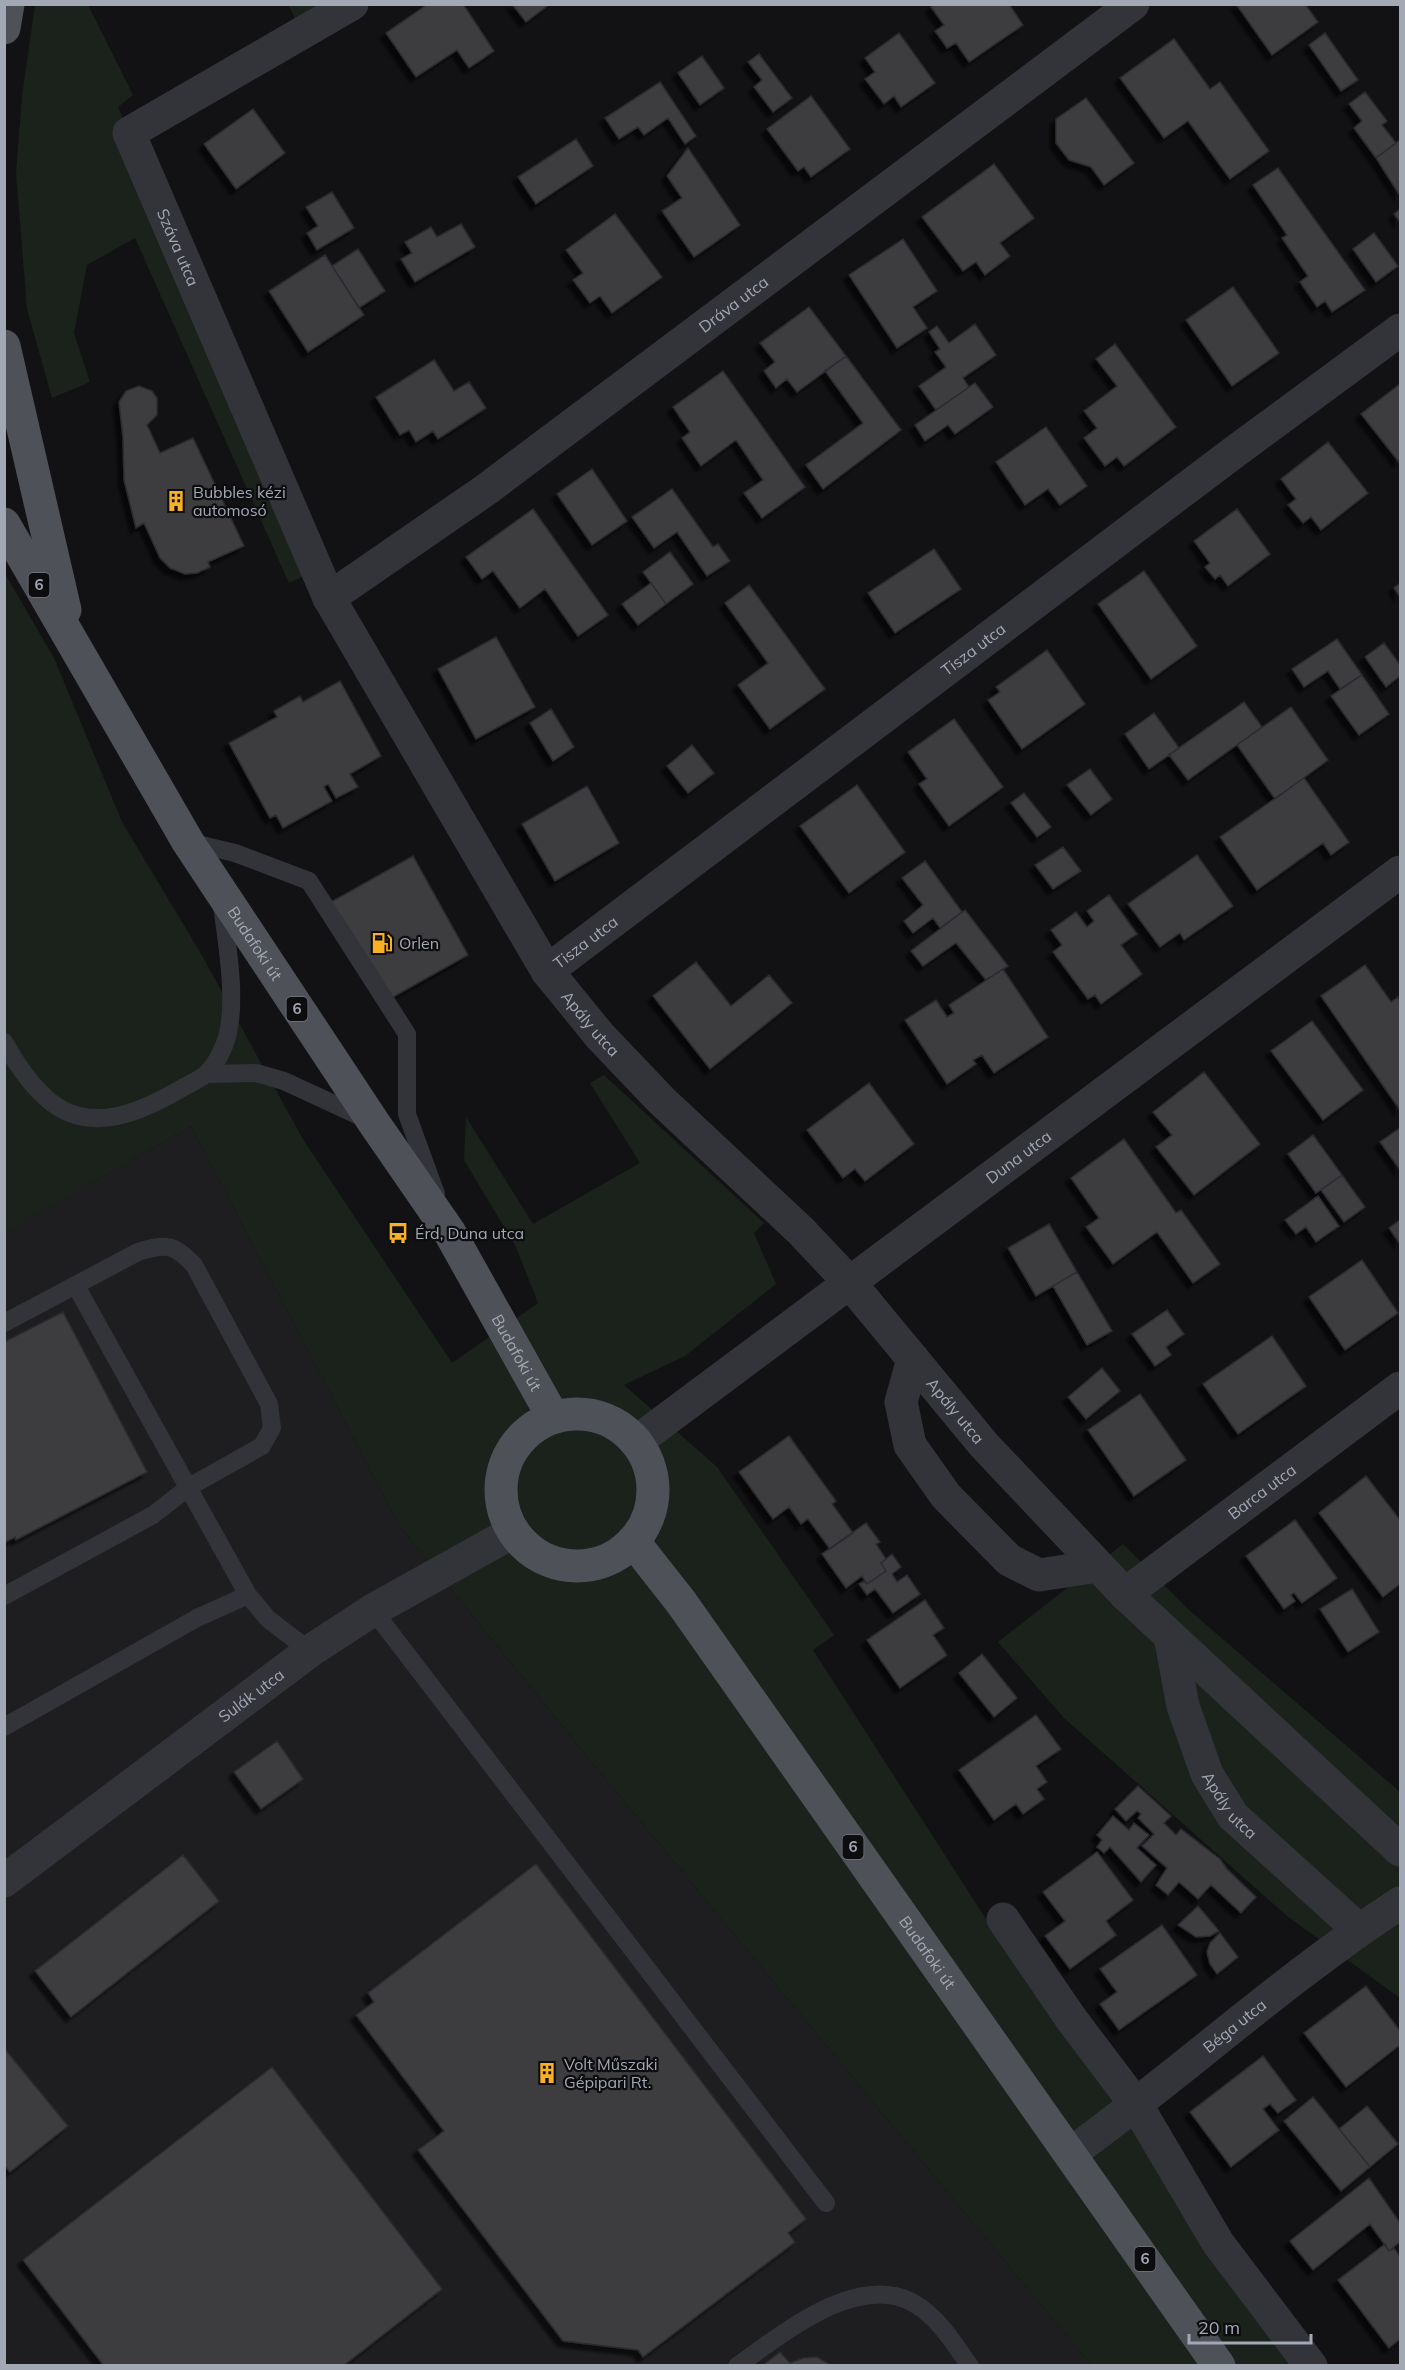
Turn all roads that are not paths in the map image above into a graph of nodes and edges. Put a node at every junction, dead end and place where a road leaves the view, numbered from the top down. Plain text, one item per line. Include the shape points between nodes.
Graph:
1 (8, 4) edge
2 (352, 4) edge
3 (1133, 4) edge
4 (4, 28) edge
5 (1401, 330) edge
6 (4, 346) edge
7 (4, 524) edge
8 (329, 598) junction
9 (74, 647) junction
10 (188, 842) junction
11 (1401, 872) edge
12 (221, 894) junction
13 (547, 971) junction
14 (4, 1042) edge
15 (207, 1074) junction
16 (374, 1123) junction
17 (450, 1233) junction
18 (850, 1283) junction
19 (76, 1286) junction
20 (4, 1323) edge
21 (913, 1359) junction
22 (1401, 1388) edge
23 (553, 1417) junction
24 (636, 1442) junction
25 (189, 1487) junction
26 (513, 1532) junction
27 (633, 1541) junction
28 (1098, 1566) junction
29 (248, 1594) junction
30 (1125, 1594) junction
31 (4, 1596) edge
32 (373, 1610) junction
33 (1170, 1636) junction
34 (310, 1651) junction
35 (4, 1727) edge
36 (1401, 1850) edge
37 (4, 1881) edge
38 (1401, 1903) edge
39 (1003, 1919) dead end
40 (1359, 1930) junction
41 (1137, 2106) junction
42 (1071, 2153) junction
43 (826, 2203) dead end
44 (737, 2366) edge
45 (970, 2366) edge
46 (1219, 2366) edge
47 (1311, 2366) edge

1 - 4 main road
2 - 8 street, Száva utca via 129,133
3 - 8 street, Dráva utca via 487,489
5 - 13 street, Tisza utca
6 - 9 main road
7 - 9 main road, Budafoki út / 6
8 - 13 street, Apály utca
9 - 10 main road, Budafoki út / 6
10 - 12 main road, Budafoki út / 6
10 - 17 lane via 309,881 407,1034 407,1114
11 - 18 street, Duna utca
12 - 15 lane via 229,958 229,1025 225,1044
12 - 16 main road, Budafoki út / 6
13 - 18 street, Apály utca via 600,1036 661,1100 801,1231
14 - 15 lane via 39,1091 64,1111 94,1119 125,1115
15 - 16 lane via 256,1073 284,1081
16 - 17 main road, Budafoki út / 6
17 - 23 main road, Budafoki út / 6
18 - 21 street, Apály utca
18 - 24 street, Duna utca
19 - 20 lane
19 - 25 lane
19 - 25 lane via 158,1245 180,1250 194,1264 269,1404 272,1428 262,1446
21 - 28 street, Apály utca via 984,1445
21 - 28 street, Apály utca via 901,1402 910,1445 946,1496 1009,1560 1039,1575
22 - 30 street, Barca utca
23 - 24 main road via 574,1413 599,1416 619,1426
23 - 26 main road via 515,1444 504,1467 500,1488
24 - 27 main road via 650,1467 653,1492 649,1519
25 - 29 lane
25 - 31 lane via 153,1515
26 - 27 main road via 530,1551 549,1561 572,1566 594,1565
26 - 32 street, Sulák utca
27 - 42 main road, Budafoki út / 6 via 681,1602
28 - 30 street, Apály utca
29 - 34 lane via 268,1619
29 - 35 lane via 197,1617
30 - 33 street, Apály utca
32 - 34 street, Sulák utca
32 - 43 lane
33 - 36 street, Apály utca
33 - 40 street, Apály utca via 1183,1706 1207,1774 1233,1816
34 - 37 street, Sulák utca
38 - 40 street, Béga utca
39 - 41 street
40 - 41 street, Béga utca
41 - 42 street, Béga utca
41 - 47 street via 1218,2243
42 - 46 main road, Budafoki út / 6
44 - 45 lane via 803,2319 848,2299 886,2294 914,2303 934,2318

